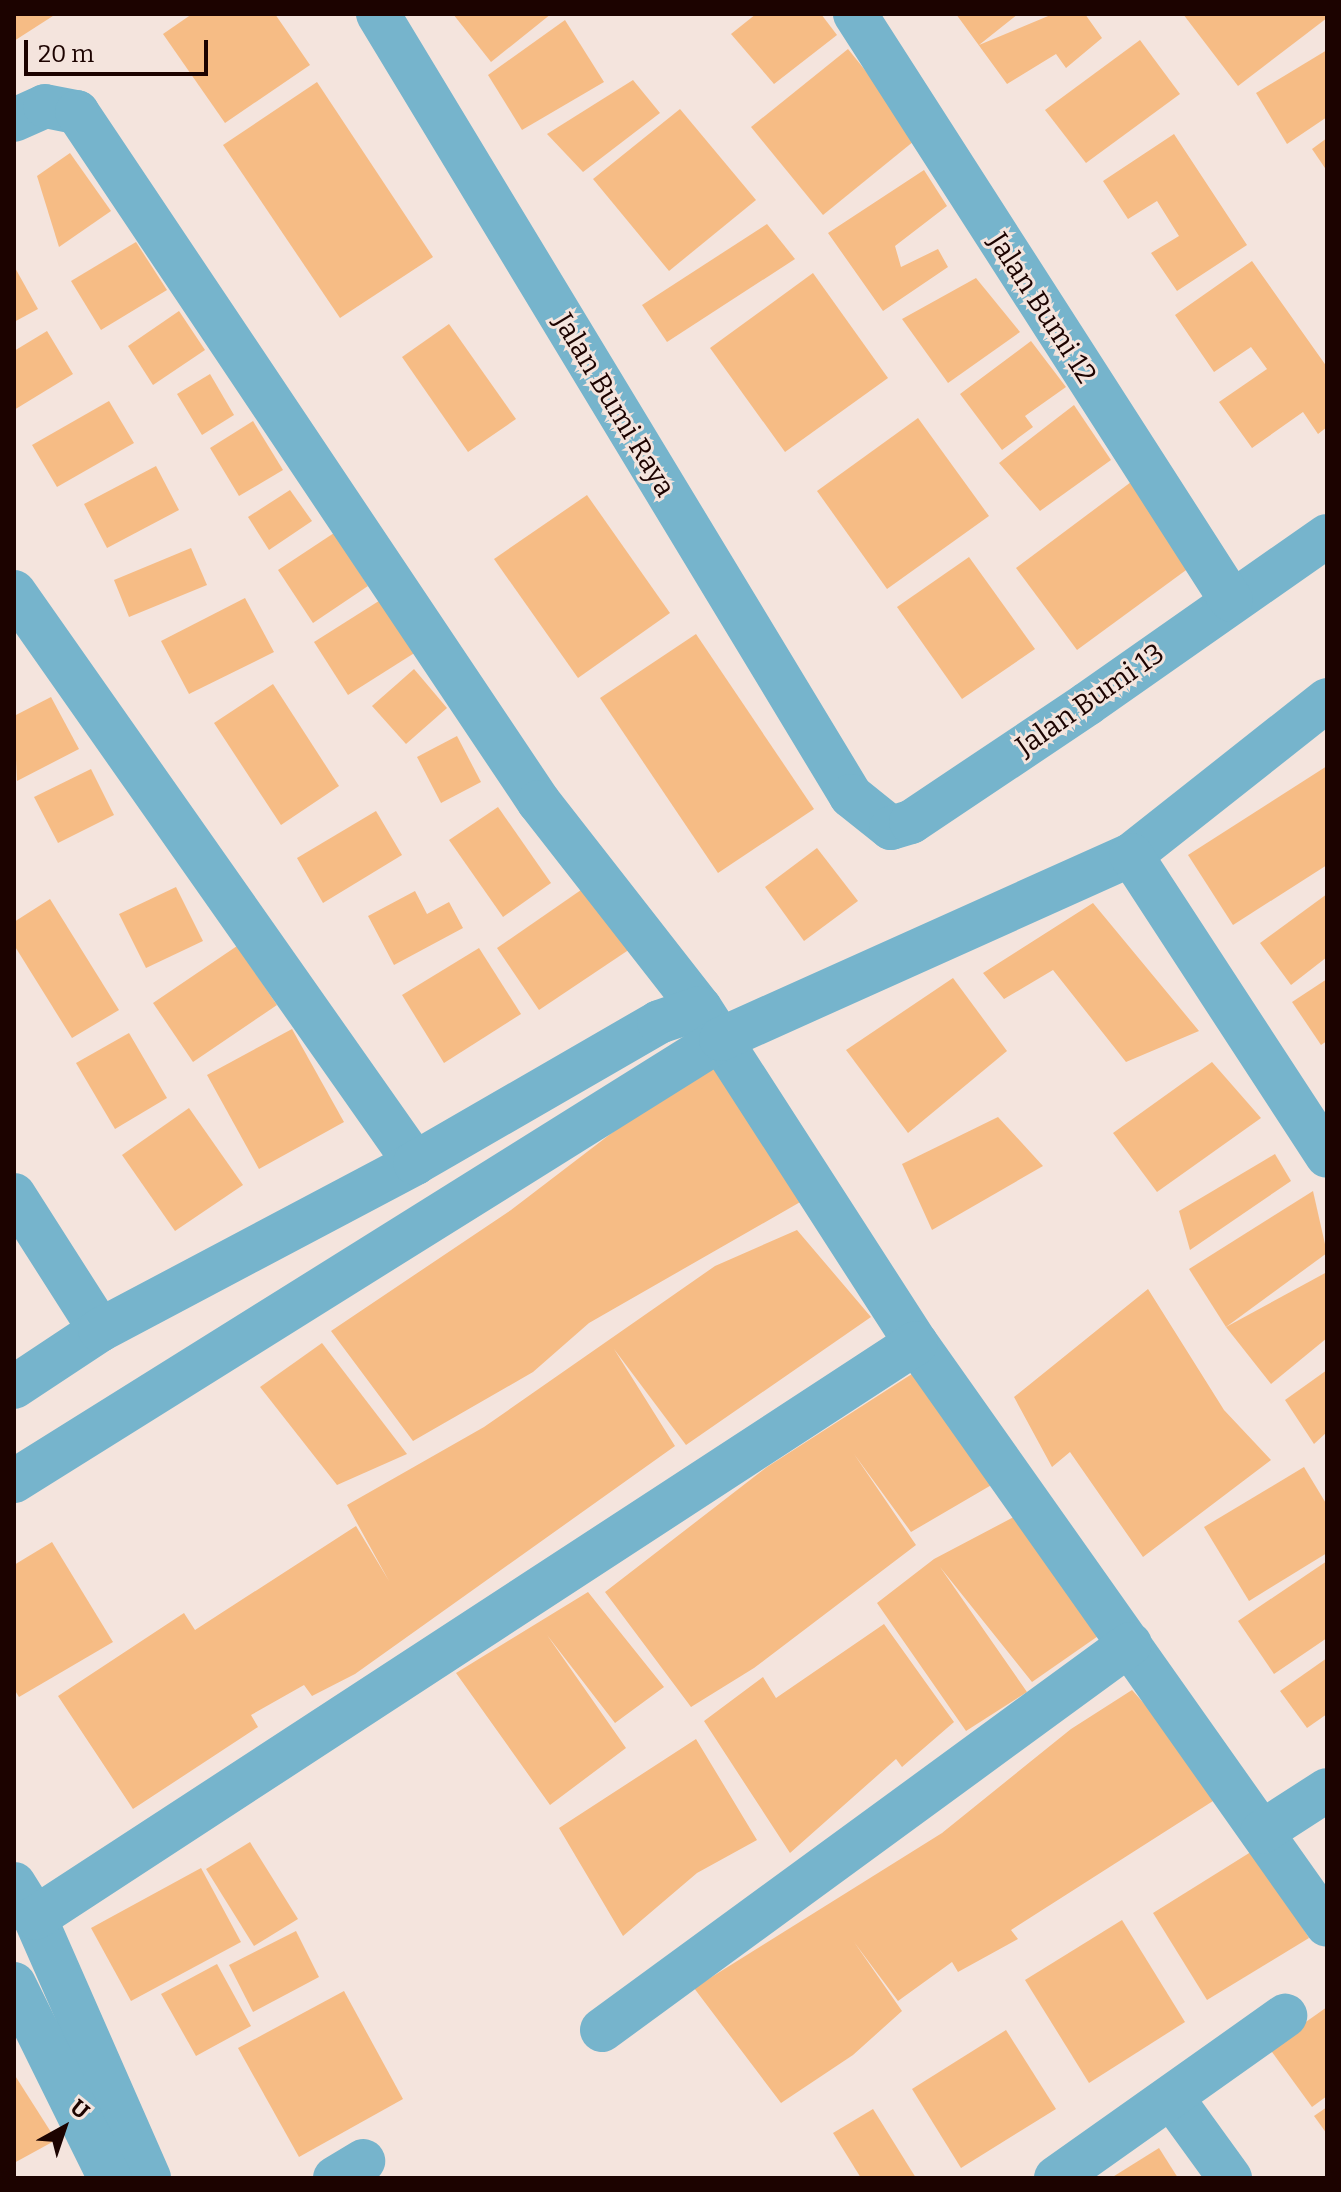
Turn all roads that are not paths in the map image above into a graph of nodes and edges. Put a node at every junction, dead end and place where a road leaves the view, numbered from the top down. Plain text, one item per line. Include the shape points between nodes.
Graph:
1 (378, 14) edge
2 (855, 14) edge
3 (14, 120) edge
4 (1327, 536) edge
5 (14, 592) edge
6 (1231, 600) junction
7 (1327, 700) edge
8 (851, 796) joint
9 (1131, 855) junction
10 (711, 1023) junction
11 (1327, 1156) edge
12 (415, 1163) junction
13 (14, 1195) edge
14 (100, 1330) junction
15 (916, 1343) junction
16 (14, 1387) edge
17 (14, 1481) edge
18 (1130, 1644) junction
19 (1327, 1790) edge
20 (1262, 1832) junction
21 (25, 1901) edge
22 (1327, 1925) edge
23 (14, 1984) edge
24 (1285, 2016) dead end
25 (602, 2030) dead end
26 (1172, 2098) junction
27 (110, 2178) edge
28 (149, 2178) edge
29 (1056, 2178) edge
30 (1230, 2178) edge

1 - 8 street, Jalan Bumi Raya
2 - 6 street, Jalan Bumi 12
3 - 10 street via 45,106 77,112 539,802
4 - 6 street, Jalan Bumi 13
5 - 12 street
6 - 8 street, Jalan Bumi 13 via 911,822 891,828
7 - 9 street
9 - 10 street
9 - 11 street
10 - 12 street via 659,1022
10 - 15 street
10 - 17 street
12 - 14 street
13 - 14 street
14 - 16 street
15 - 18 street
15 - 21 street
18 - 20 street
18 - 25 street
19 - 20 street
20 - 22 street
21 - 28 street
23 - 27 street
24 - 26 street
26 - 29 street
26 - 30 street

